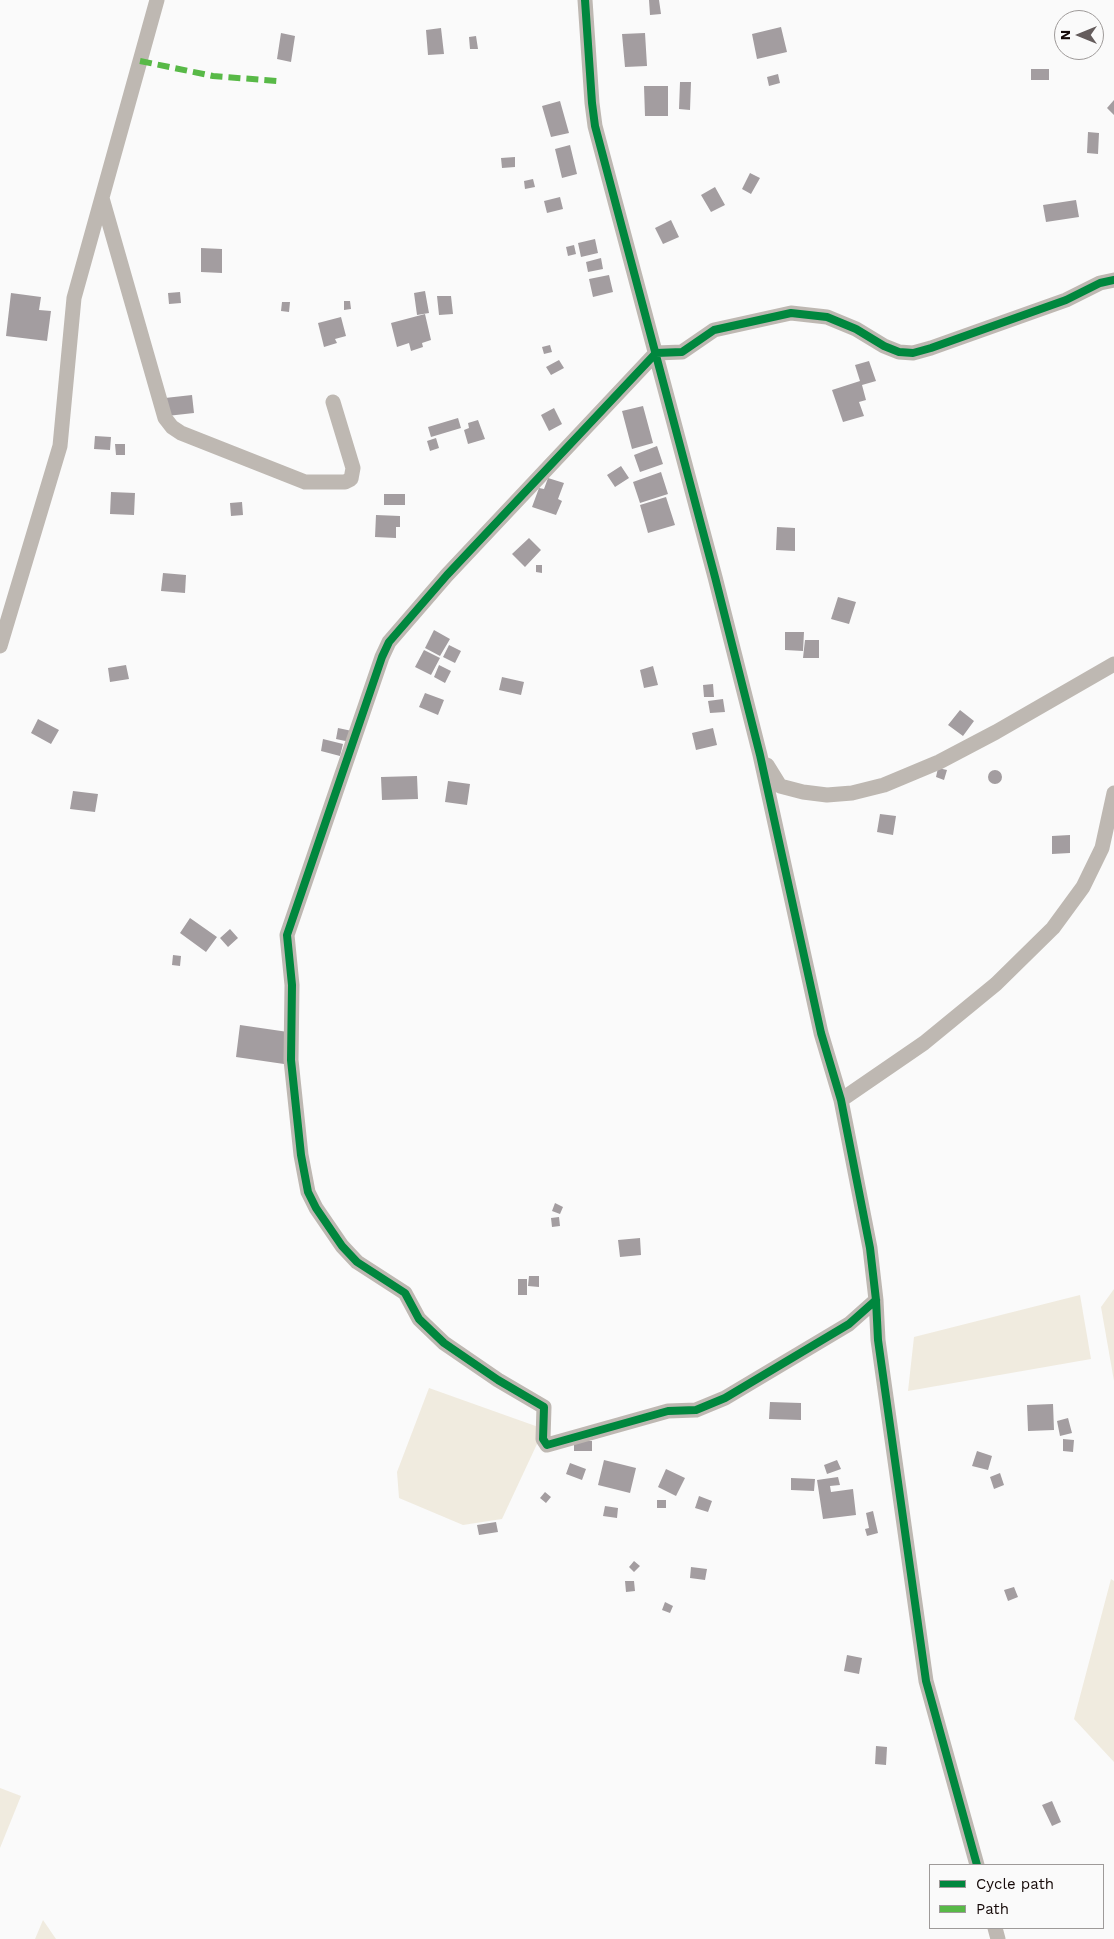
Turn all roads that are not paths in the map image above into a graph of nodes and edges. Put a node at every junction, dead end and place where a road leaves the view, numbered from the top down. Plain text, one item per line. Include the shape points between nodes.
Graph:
1 (157, 0) edge
2 (585, 0) edge
3 (102, 196) junction
4 (1114, 280) edge
5 (656, 353) junction
6 (332, 402) dead end
7 (0, 646) edge
8 (1114, 664) edge
9 (760, 755) junction
10 (1114, 793) edge
11 (841, 1100) junction
12 (876, 1300) junction
13 (977, 1864) edge

1 - 3 street
2 - 5 street via 596,126
3 - 6 street via 165,418 172,427 304,482 345,482 351,479 353,468
3 - 7 street via 74,298 60,446
4 - 5 street via 1100,282 1066,300 913,353 884,346 827,317 791,313 714,330 682,352
5 - 9 street
5 - 12 street via 447,575 389,642 382,656 286,935 292,984 291,1060 308,1192 342,1246 357,1262 405,1293 420,1318 444,1343 544,1407 543,1439 547,1445 668,1411 696,1410 725,1398 849,1324
8 - 9 street via 939,762 884,785 827,795 788,788 780,786
9 - 11 street via 821,1033
10 - 11 street via 1102,848 1083,886 1053,928 996,984 931,1037
11 - 12 street via 863,1210
12 - 13 street via 878,1340 926,1681

